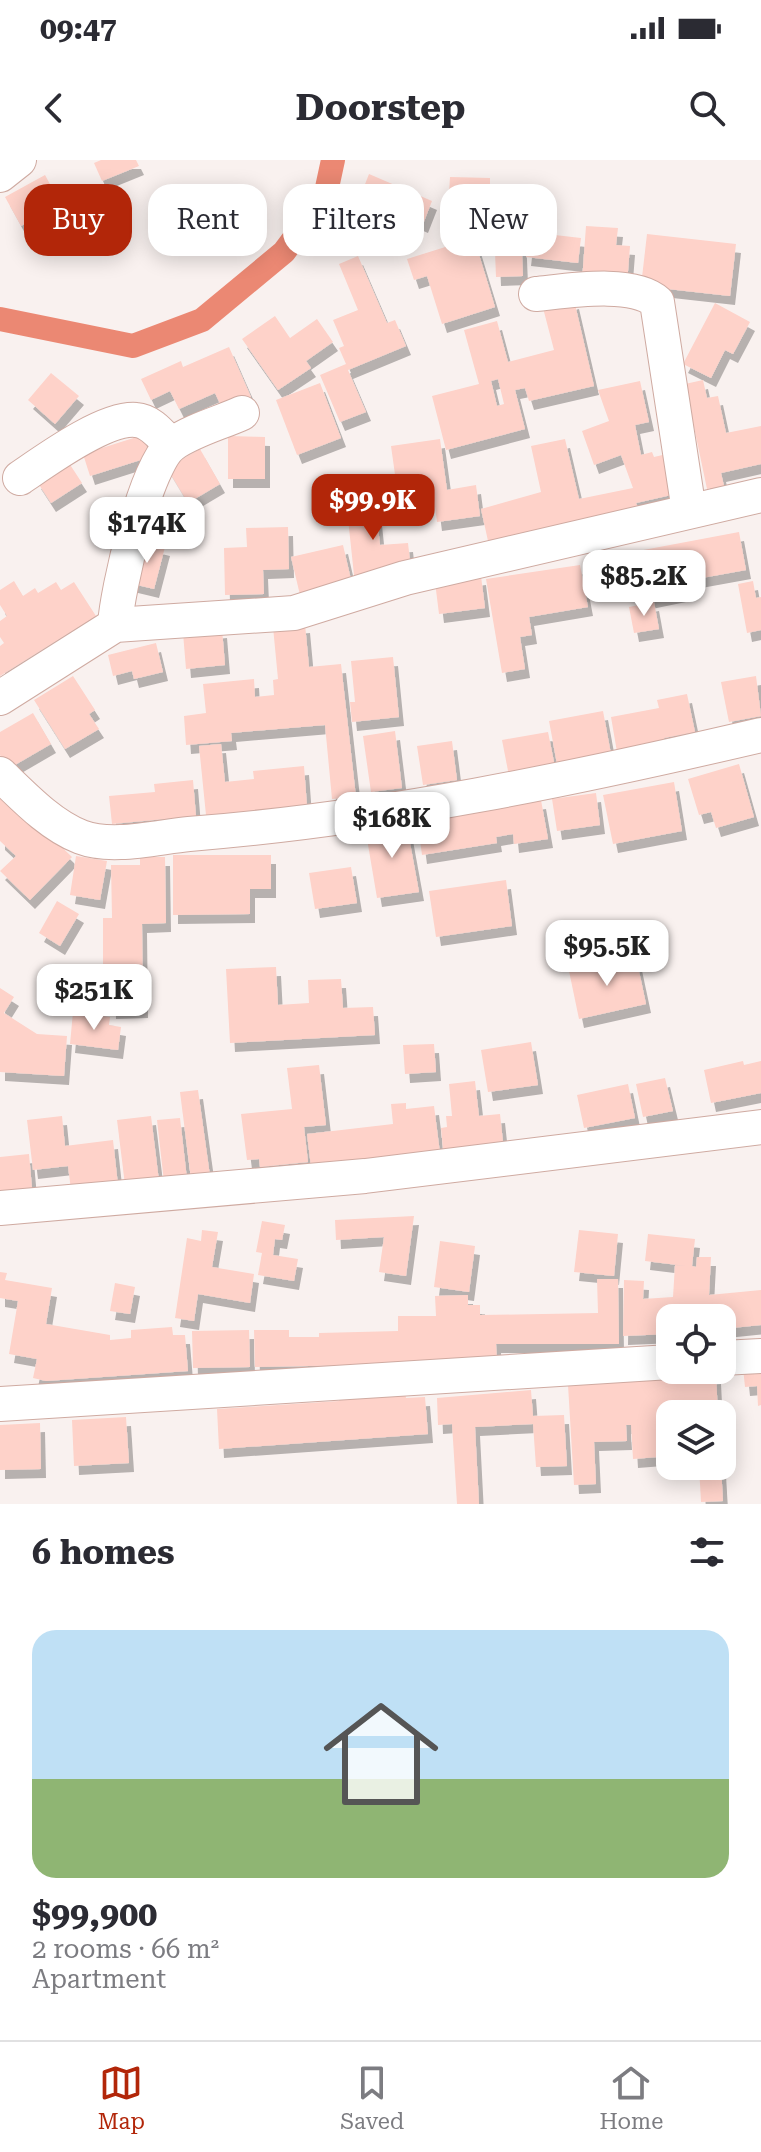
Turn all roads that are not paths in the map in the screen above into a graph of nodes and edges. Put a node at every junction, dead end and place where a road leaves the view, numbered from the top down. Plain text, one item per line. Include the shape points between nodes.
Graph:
1 (19, 160) edge
2 (0, 175) edge
3 (536, 294) dead end
4 (242, 413) dead end
5 (171, 445) junction
6 (20, 478) dead end
7 (761, 495) edge
8 (689, 511) junction
9 (115, 625) junction
10 (0, 698) edge
11 (761, 735) edge
12 (0, 774) edge
13 (761, 1128) edge
14 (0, 1208) edge
15 (761, 1356) edge
16 (736, 1357) edge
17 (656, 1363) edge
18 (0, 1404) edge

1 - 2 street
3 - 8 street via 595,289 638,292 657,302
4 - 5 street
5 - 6 street via 151,425 124,421 66,446
5 - 9 street via 148,489 117,590
7 - 8 street
8 - 9 street via 405,578 294,613
9 - 10 street
11 - 12 street via 557,779 294,826 114,841 82,837 52,819
13 - 14 street via 365,1176
15 - 16 street
17 - 18 street

